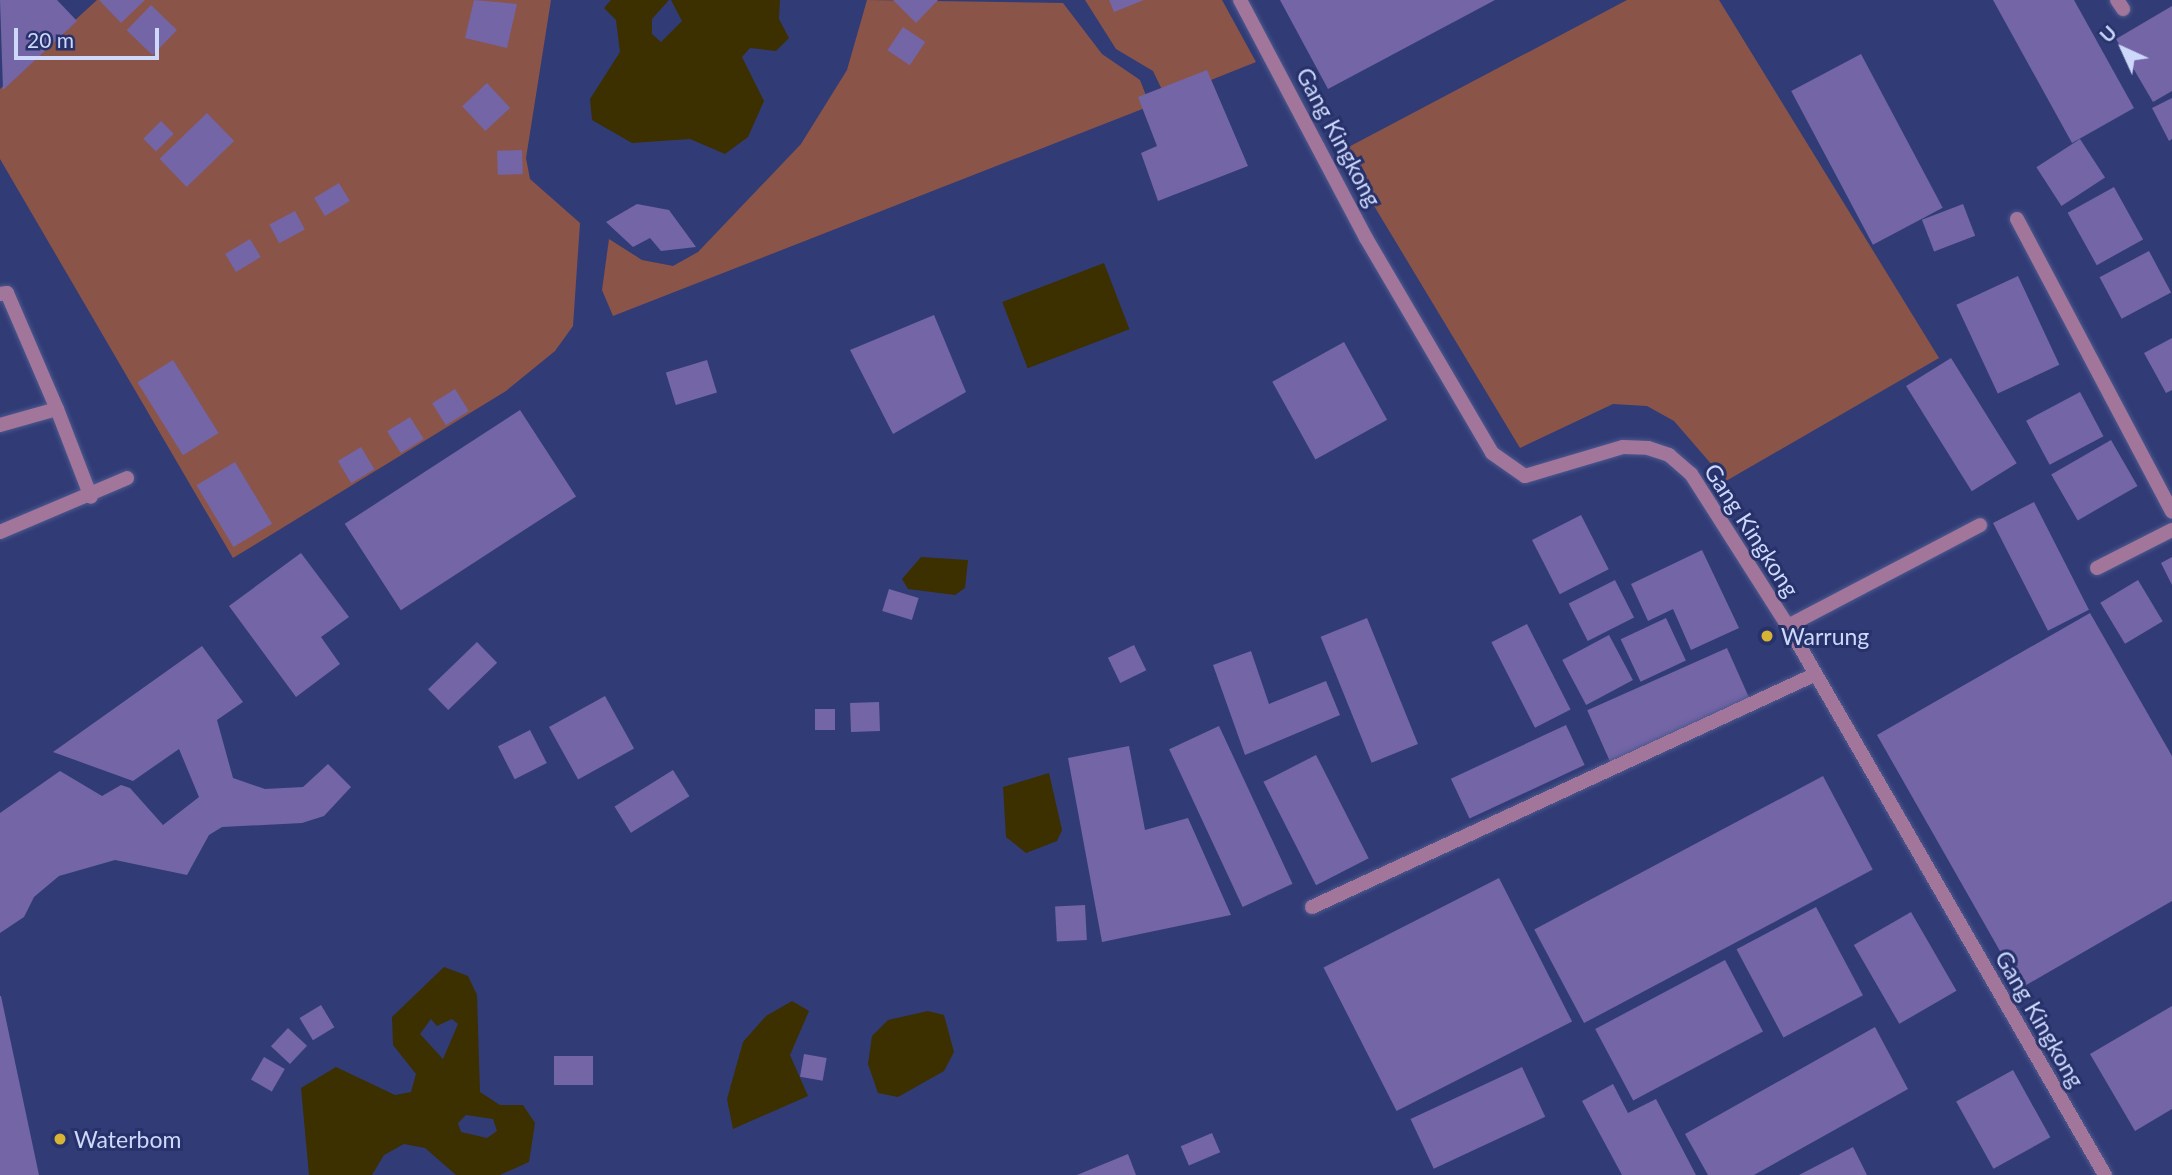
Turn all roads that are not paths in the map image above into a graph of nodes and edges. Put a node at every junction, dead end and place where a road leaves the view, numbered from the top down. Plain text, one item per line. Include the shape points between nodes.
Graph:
1 (1240, 0) edge
2 (2017, 219) dead end
3 (0, 294) edge
4 (57, 409) junction
5 (0, 425) edge
6 (127, 478) dead end
7 (91, 497) junction
8 (2172, 512) edge
9 (1980, 525) dead end
10 (2172, 530) edge
11 (0, 531) edge
12 (2097, 568) dead end
13 (1788, 626) junction
14 (1816, 674) junction
15 (1312, 907) dead end
16 (2105, 1175) edge

1 - 13 street, Gang Kingkong via 1367,239 1492,453 1525,476 1623,446 1669,454 1691,474
2 - 8 street
3 - 4 street via 7,293
4 - 5 street
4 - 7 street
6 - 7 street
7 - 11 street
9 - 13 street
10 - 12 street
13 - 14 street, Gang Kingkong
14 - 15 street
14 - 16 street, Gang Kingkong

